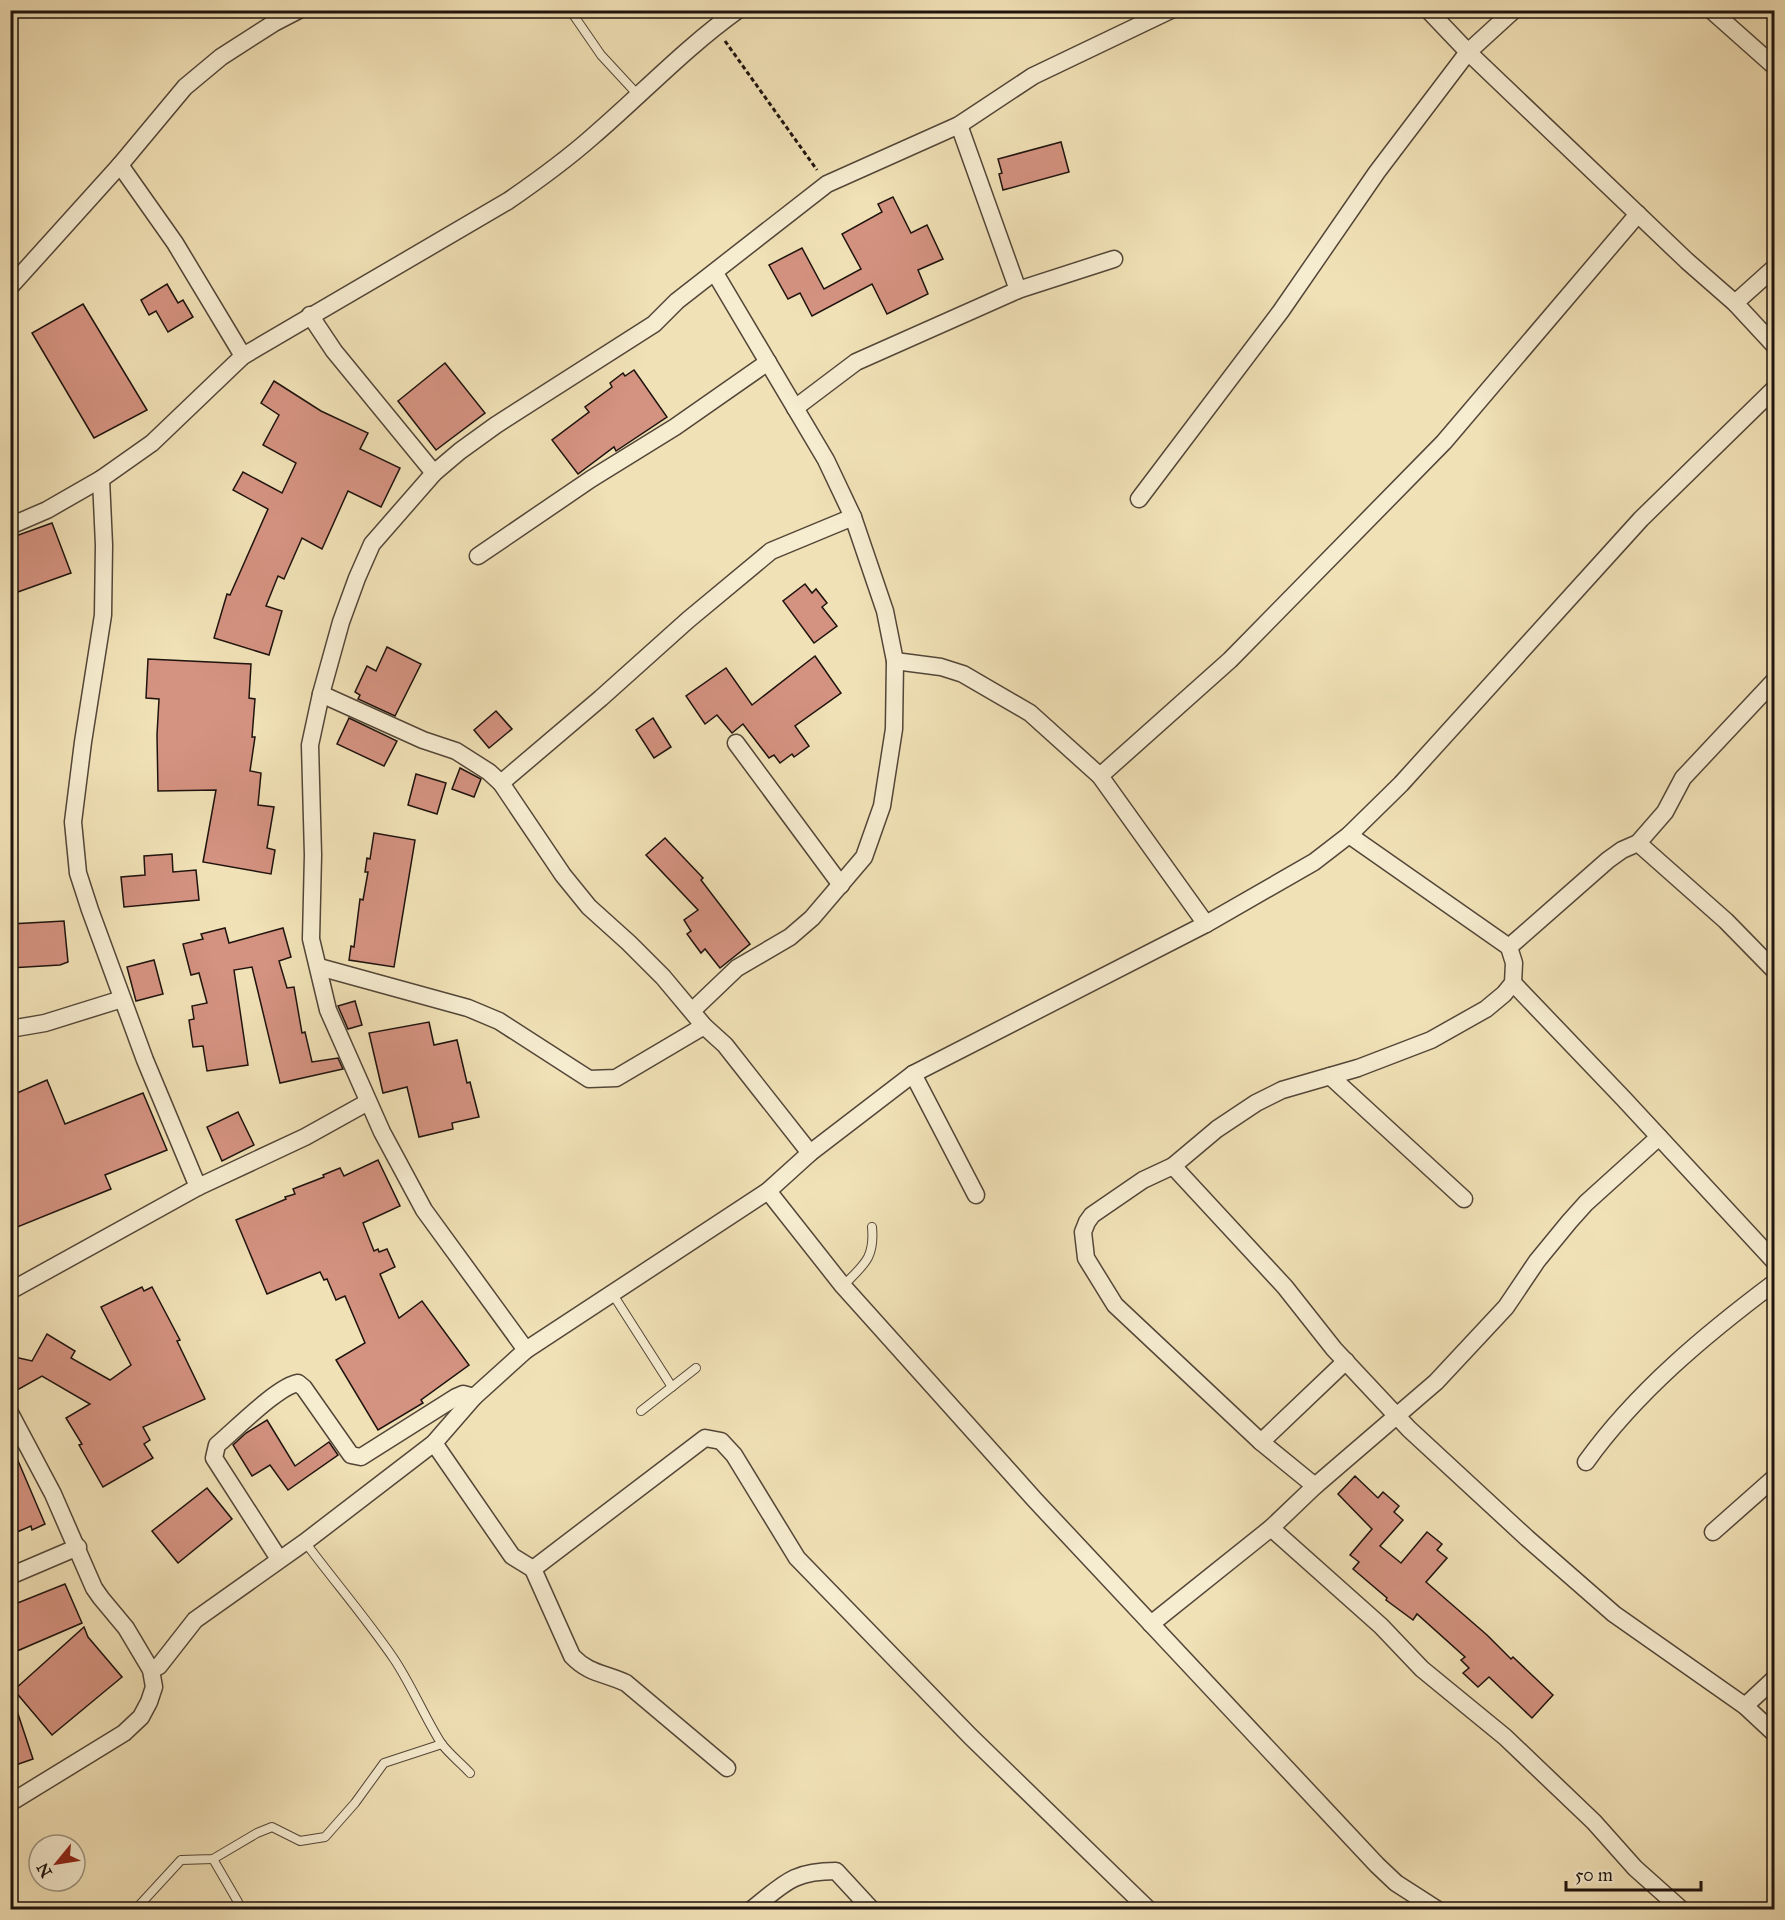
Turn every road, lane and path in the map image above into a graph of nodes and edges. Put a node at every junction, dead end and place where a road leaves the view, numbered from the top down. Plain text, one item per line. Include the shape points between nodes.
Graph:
1 (299, 10) edge
2 (570, 10) edge
3 (738, 10) edge
4 (1171, 10) edge
5 (1428, 10) edge
6 (1514, 10) edge
7 (1711, 10) edge
8 (271, 17) edge
9 (715, 27) junction
10 (1468, 52) junction
11 (1774, 66) edge
12 (638, 95) junction
13 (959, 125) junction
14 (120, 165) junction
15 (827, 184) junction
16 (1638, 214) junction
17 (1114, 259) dead end
18 (1774, 268) edge
19 (716, 273) junction
20 (11, 286) edge
21 (1018, 290) junction
22 (1735, 303) junction
23 (310, 315) junction
24 (1774, 345) edge
25 (243, 356) junction
26 (768, 362) junction
27 (1774, 390) edge
28 (795, 408) junction
29 (434, 473) junction
30 (101, 478) junction
31 (1139, 499) dead end
32 (853, 517) junction
33 (10, 526) edge
34 (478, 556) dead end
35 (894, 662) junction
36 (1772, 688) edge
37 (321, 694) junction
38 (736, 743) dead end
39 (1100, 776) junction
40 (501, 783) junction
41 (1349, 835) junction
42 (1638, 843) junction
43 (842, 885) junction
44 (1206, 924) junction
45 (1509, 947) junction
46 (319, 968) junction
47 (1774, 970) edge
48 (1514, 983) junction
49 (122, 999) junction
50 (693, 1010) junction
51 (704, 1026) junction
52 (10, 1029) edge
53 (914, 1074) junction
54 (1330, 1076) junction
55 (368, 1102) junction
56 (1659, 1137) junction
57 (810, 1153) junction
58 (1173, 1166) junction
59 (198, 1187) junction
60 (768, 1191) junction
61 (976, 1195) dead end
62 (1464, 1199) dead end
63 (872, 1227) dead end
64 (1774, 1261) edge
65 (1774, 1283) edge
66 (843, 1286) junction
67 (10, 1291) edge
68 (612, 1293) junction
69 (526, 1350) junction
70 (1346, 1361) junction
71 (696, 1368) dead end
72 (672, 1387) junction
73 (474, 1397) junction
74 (641, 1411) dead end
75 (10, 1413) edge
76 (1395, 1416) junction
77 (1261, 1442) junction
78 (434, 1443) junction
79 (1586, 1462) dead end
80 (1774, 1478) edge
81 (1315, 1486) junction
82 (1271, 1528) junction
83 (1713, 1532) dead end
84 (305, 1542) junction
85 (78, 1547) junction
86 (279, 1559) junction
87 (533, 1569) junction
88 (10, 1576) edge
89 (1151, 1624) junction
90 (151, 1670) junction
91 (1774, 1679) edge
92 (1745, 1706) junction
93 (1774, 1733) edge
94 (442, 1744) junction
95 (727, 1768) dead end
96 (470, 1773) dead end
97 (10, 1803) edge
98 (213, 1859) junction
99 (135, 1910) edge
100 (239, 1910) edge
101 (751, 1910) edge
102 (872, 1910) edge
103 (1149, 1910) edge
104 (1438, 1910) edge
105 (1682, 1910) edge

1 - 8 street
2 - 12 lane via 601,55
3 - 9 street
4 - 13 street via 1033,76
5 - 10 street
6 - 10 street
7 - 11 street
8 - 14 street via 185,87
9 - 12 street
9 - 15 path
10 - 16 street
10 - 31 street
12 - 23 street via 592,138 508,201
13 - 15 street
13 - 21 street
14 - 20 street
14 - 25 street via 175,243
15 - 19 street
16 - 22 street
16 - 39 street via 1444,442 1230,660
17 - 21 street
18 - 22 street
19 - 26 street
19 - 29 street via 647,329 496,424
21 - 28 street via 856,362
22 - 24 street
23 - 25 street
23 - 29 street via 334,351
25 - 30 street via 152,443
26 - 28 street
26 - 34 street
27 - 41 street via 1641,519 1401,784
28 - 32 street
29 - 37 street via 372,544 341,622
30 - 33 street via 47,510
30 - 49 street via 103,615 73,822 78,873
32 - 35 street via 885,611
32 - 40 street via 771,551
35 - 39 street via 941,667 963,674 1030,713
35 - 43 street via 894,729 882,806 864,857
36 - 42 street via 1683,778 1665,812
37 - 40 street via 456,751
37 - 46 street via 310,745 311,939
38 - 43 street
39 - 44 street
40 - 50 street via 589,907 638,951
41 - 44 street via 1314,862
41 - 45 street
42 - 45 street via 1608,860
42 - 47 street via 1726,921
43 - 50 street via 805,925 737,968
44 - 53 street
45 - 48 street
46 - 51 street via 468,1008 499,1021 589,1079 616,1078
46 - 55 street via 328,1010
48 - 54 street via 1486,1009 1431,1040
48 - 56 street
49 - 52 street via 45,1023
49 - 59 street
50 - 51 street
51 - 57 street via 743,1066
53 - 57 street
53 - 61 street
54 - 58 street via 1282,1090 1256,1103
54 - 62 street
55 - 59 street via 305,1137
55 - 69 street via 424,1210
56 - 64 street
56 - 76 street via 1586,1203 1506,1307 1436,1382
57 - 60 street
58 - 70 street via 1285,1287
58 - 77 street via 1143,1180 1092,1215 1083,1232 1086,1258 1115,1305
59 - 67 street
60 - 66 street
60 - 68 street
63 - 66 lane via 871,1253
65 - 79 street via 1666,1373
66 - 89 street
68 - 69 street
68 - 72 lane
69 - 73 street
70 - 76 street
70 - 77 street
71 - 72 lane
72 - 74 lane
73 - 78 street
73 - 86 street via 456,1397 361,1456 351,1455 298,1383 279,1392 217,1445 214,1458
75 - 85 street
76 - 81 street
76 - 92 street via 1614,1614
77 - 81 street
78 - 84 street
78 - 87 street via 496,1536 512,1556
80 - 83 street
81 - 82 street
82 - 89 street
82 - 105 street via 1381,1626 1422,1669 1505,1737
84 - 86 street
84 - 94 lane via 374,1630 412,1687
85 - 88 street
85 - 90 street via 94,1588 126,1628
86 - 90 street via 195,1620 163,1662
87 - 95 street via 572,1656 596,1673 626,1683
87 - 103 street via 705,1438 721,1441 734,1455 797,1558
89 - 104 street via 1383,1871
90 - 97 street via 154,1687 141,1717 124,1733
91 - 92 street
92 - 93 street
94 - 96 lane
94 - 98 lane via 384,1763 325,1837 300,1841 272,1827
98 - 99 lane via 181,1860
98 - 100 lane
101 - 102 street via 792,1877 813,1871 836,1871

